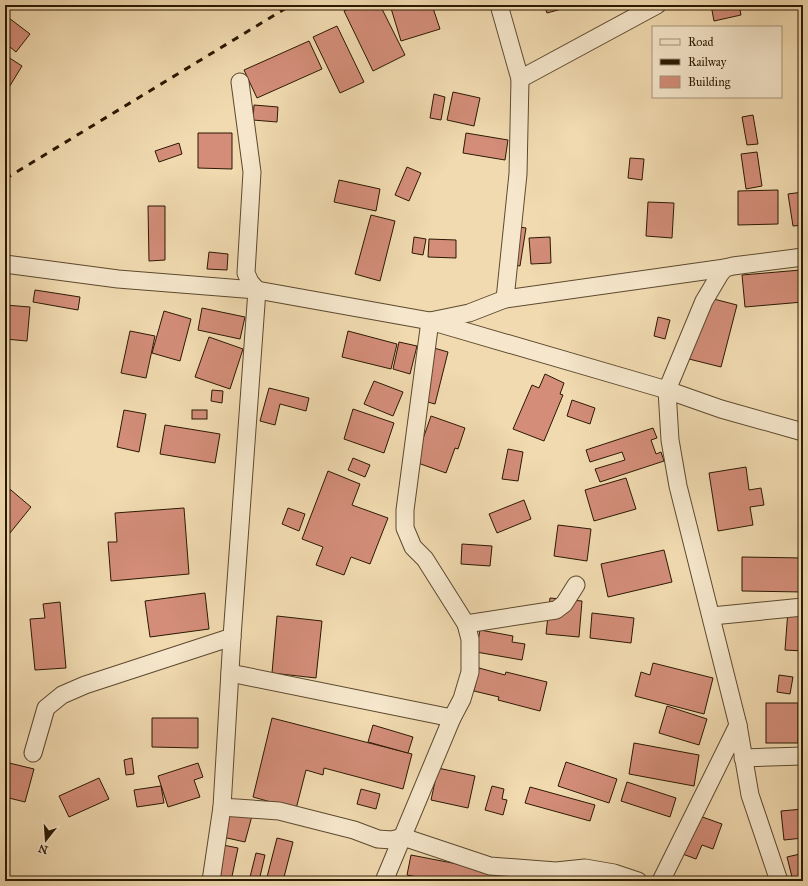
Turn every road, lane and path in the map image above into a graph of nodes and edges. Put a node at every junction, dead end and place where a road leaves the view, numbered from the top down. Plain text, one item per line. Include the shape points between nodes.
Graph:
1 (499, 5) edge
2 (657, 5) edge
3 (520, 79) junction
4 (240, 82) dead end
5 (803, 257) edge
6 (5, 264) edge
7 (725, 268) junction
8 (257, 290) junction
9 (505, 299) junction
10 (430, 321) junction
11 (666, 390) junction
12 (803, 432) edge
13 (576, 585) dead end
14 (803, 606) edge
15 (712, 616) junction
16 (466, 624) junction
17 (232, 637) junction
18 (230, 673) junction
19 (452, 718) junction
20 (738, 724) junction
21 (33, 753) dead end
22 (803, 756) edge
23 (743, 758) junction
24 (222, 807) junction
25 (403, 837) junction
26 (212, 881) edge
27 (384, 881) edge
28 (638, 881) edge
29 (661, 881) edge
30 (779, 881) edge

1 - 3 street
2 - 3 street
3 - 9 street via 518,174
4 - 8 street via 252,172 246,273
5 - 7 street
6 - 8 street via 118,279
7 - 9 street
7 - 11 street via 704,301
8 - 10 street
8 - 17 street
9 - 10 street via 469,314
10 - 11 street
10 - 16 street via 405,528 413,547 425,560
11 - 12 street via 721,409
11 - 15 street via 670,440 678,486
13 - 16 street via 564,604 556,610
14 - 15 street
15 - 20 street
16 - 19 street via 470,639 470,672 462,700
17 - 18 street
17 - 21 street via 85,685 62,695 46,708
18 - 19 street
18 - 24 street
19 - 25 street
20 - 23 street
20 - 29 street
22 - 23 street
23 - 30 street via 750,795
24 - 25 street via 279,811 354,830 378,839 392,840
24 - 26 street
25 - 27 street
25 - 28 street via 490,866 556,870 585,868 614,872

